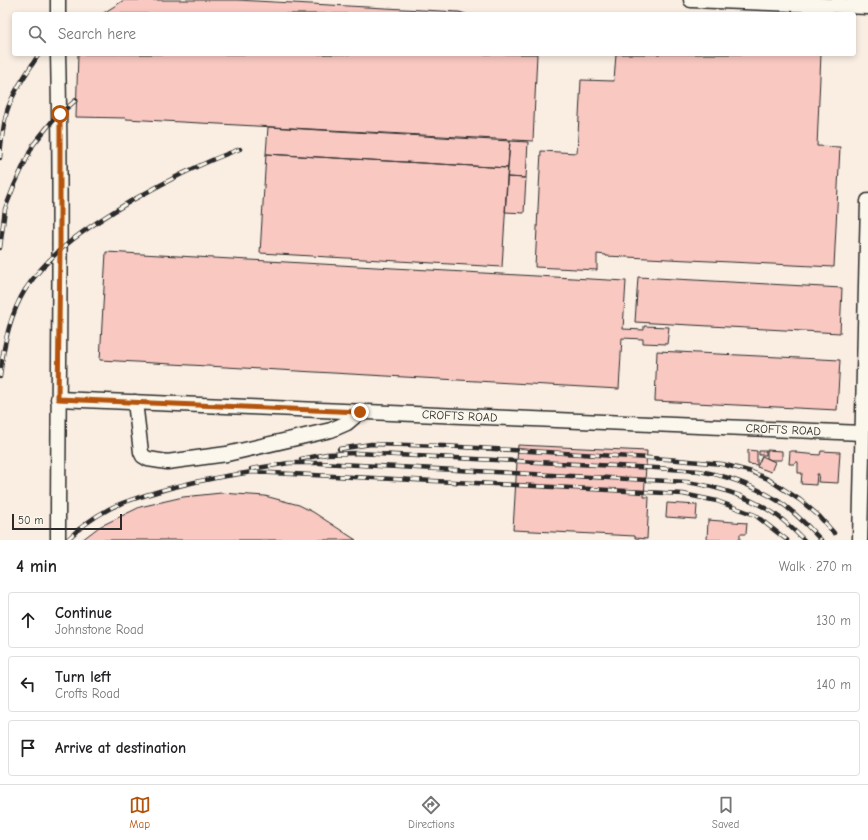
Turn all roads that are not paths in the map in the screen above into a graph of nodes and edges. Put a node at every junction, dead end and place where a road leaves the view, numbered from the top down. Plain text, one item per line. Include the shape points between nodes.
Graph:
1 (58, 0) edge
2 (691, 0) edge
3 (868, 7) edge
4 (58, 12) edge
5 (58, 56) edge
6 (868, 201) edge
7 (58, 399) junction
8 (135, 402) junction
9 (360, 412) junction
10 (862, 433) junction
11 (58, 540) edge
12 (860, 540) edge

1 - 4 street
2 - 3 street
5 - 7 street
6 - 10 street
7 - 8 street, CROFTS ROAD
7 - 11 street
8 - 9 street, CROFTS ROAD
8 - 9 street via 143,456 148,460 167,462 226,454 331,430 347,423
9 - 10 street, CROFTS ROAD
10 - 12 street

